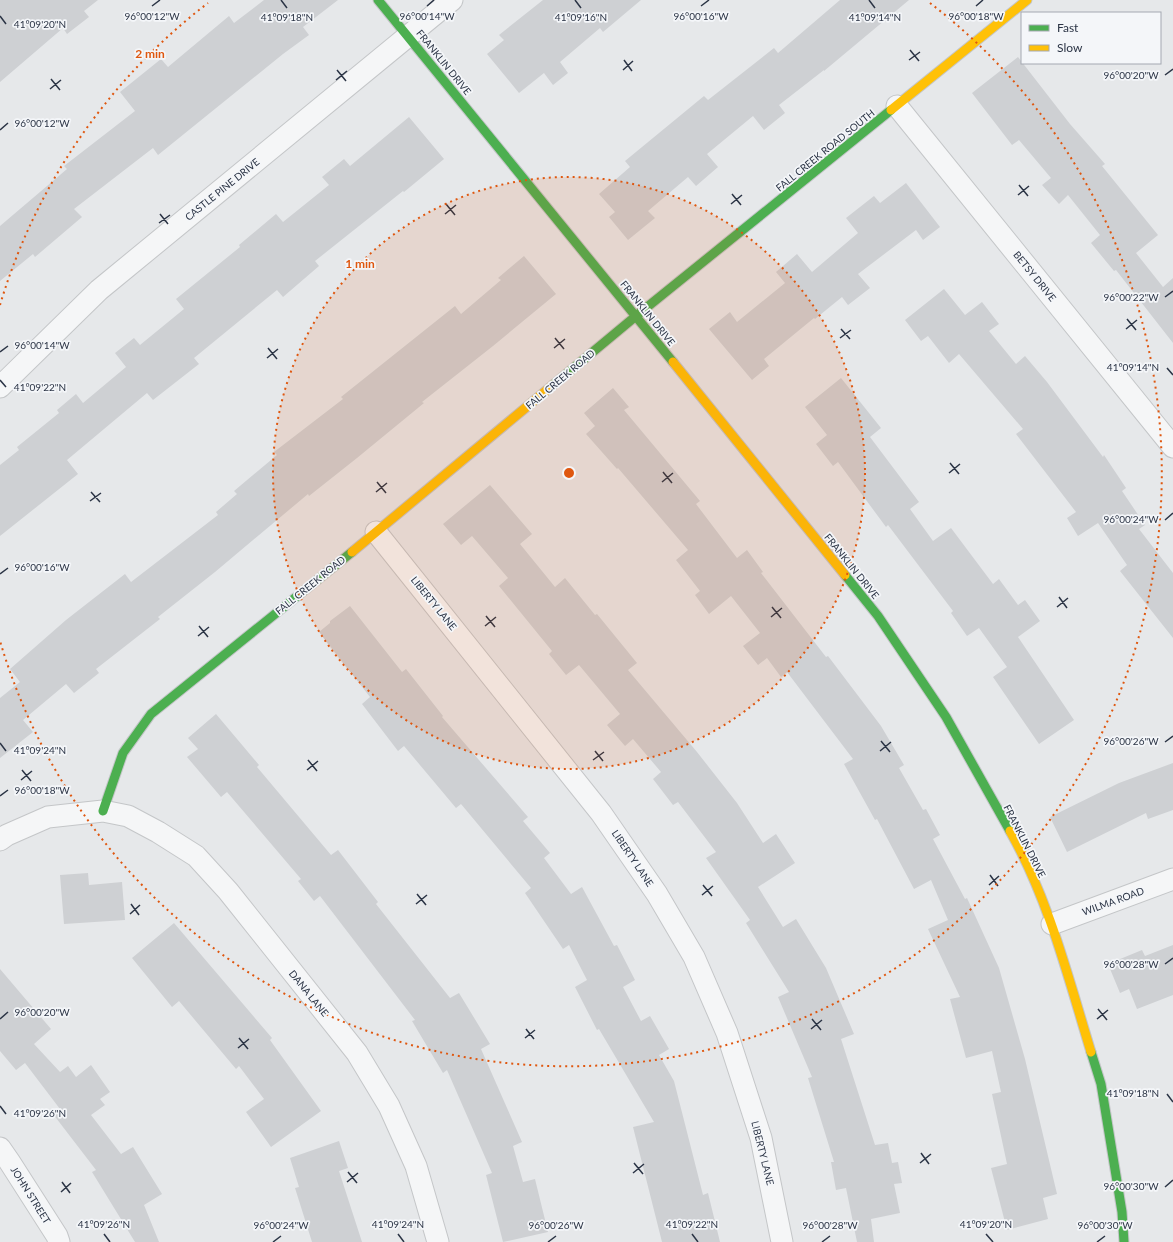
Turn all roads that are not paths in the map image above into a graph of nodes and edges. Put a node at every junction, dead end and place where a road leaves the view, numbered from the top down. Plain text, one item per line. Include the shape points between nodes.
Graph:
1 (378, 0) edge
2 (452, 0) edge
3 (1027, 0) edge
4 (409, 37) junction
5 (897, 106) junction
6 (636, 316) junction
7 (0, 387) edge
8 (1173, 447) edge
9 (376, 532) junction
10 (103, 811) junction
11 (0, 840) edge
12 (1173, 879) edge
13 (1052, 924) junction
14 (0, 1148) edge
15 (59, 1242) edge
16 (438, 1242) edge
17 (782, 1242) edge
18 (1124, 1242) edge

1 - 4 street, FRANKLIN DRIVE
2 - 4 street, CASTLE PINE DRIVE
3 - 5 street, FALL CREEK ROAD SOUTH
4 - 6 street, FRANKLIN DRIVE
4 - 7 street, CASTLE PINE DRIVE via 99,290
5 - 6 street, FALL CREEK ROAD SOUTH
5 - 8 street, BETSY DRIVE
6 - 9 street, FALL CREEK ROAD
6 - 13 street, FRANKLIN DRIVE via 878,616 946,717 1018,848
9 - 10 street, FALL CREEK ROAD via 151,714 123,753
9 - 17 street, LIBERTY LANE via 601,813 657,894 694,957 727,1033 761,1138
10 - 11 street via 48,817
10 - 16 street, DANA LANE via 128,816 196,856 228,891 357,1053 389,1106 416,1166
12 - 13 street, WILMA ROAD
13 - 18 street, FRANKLIN DRIVE via 1101,1084 1122,1212
14 - 15 street, JOHN STREET

